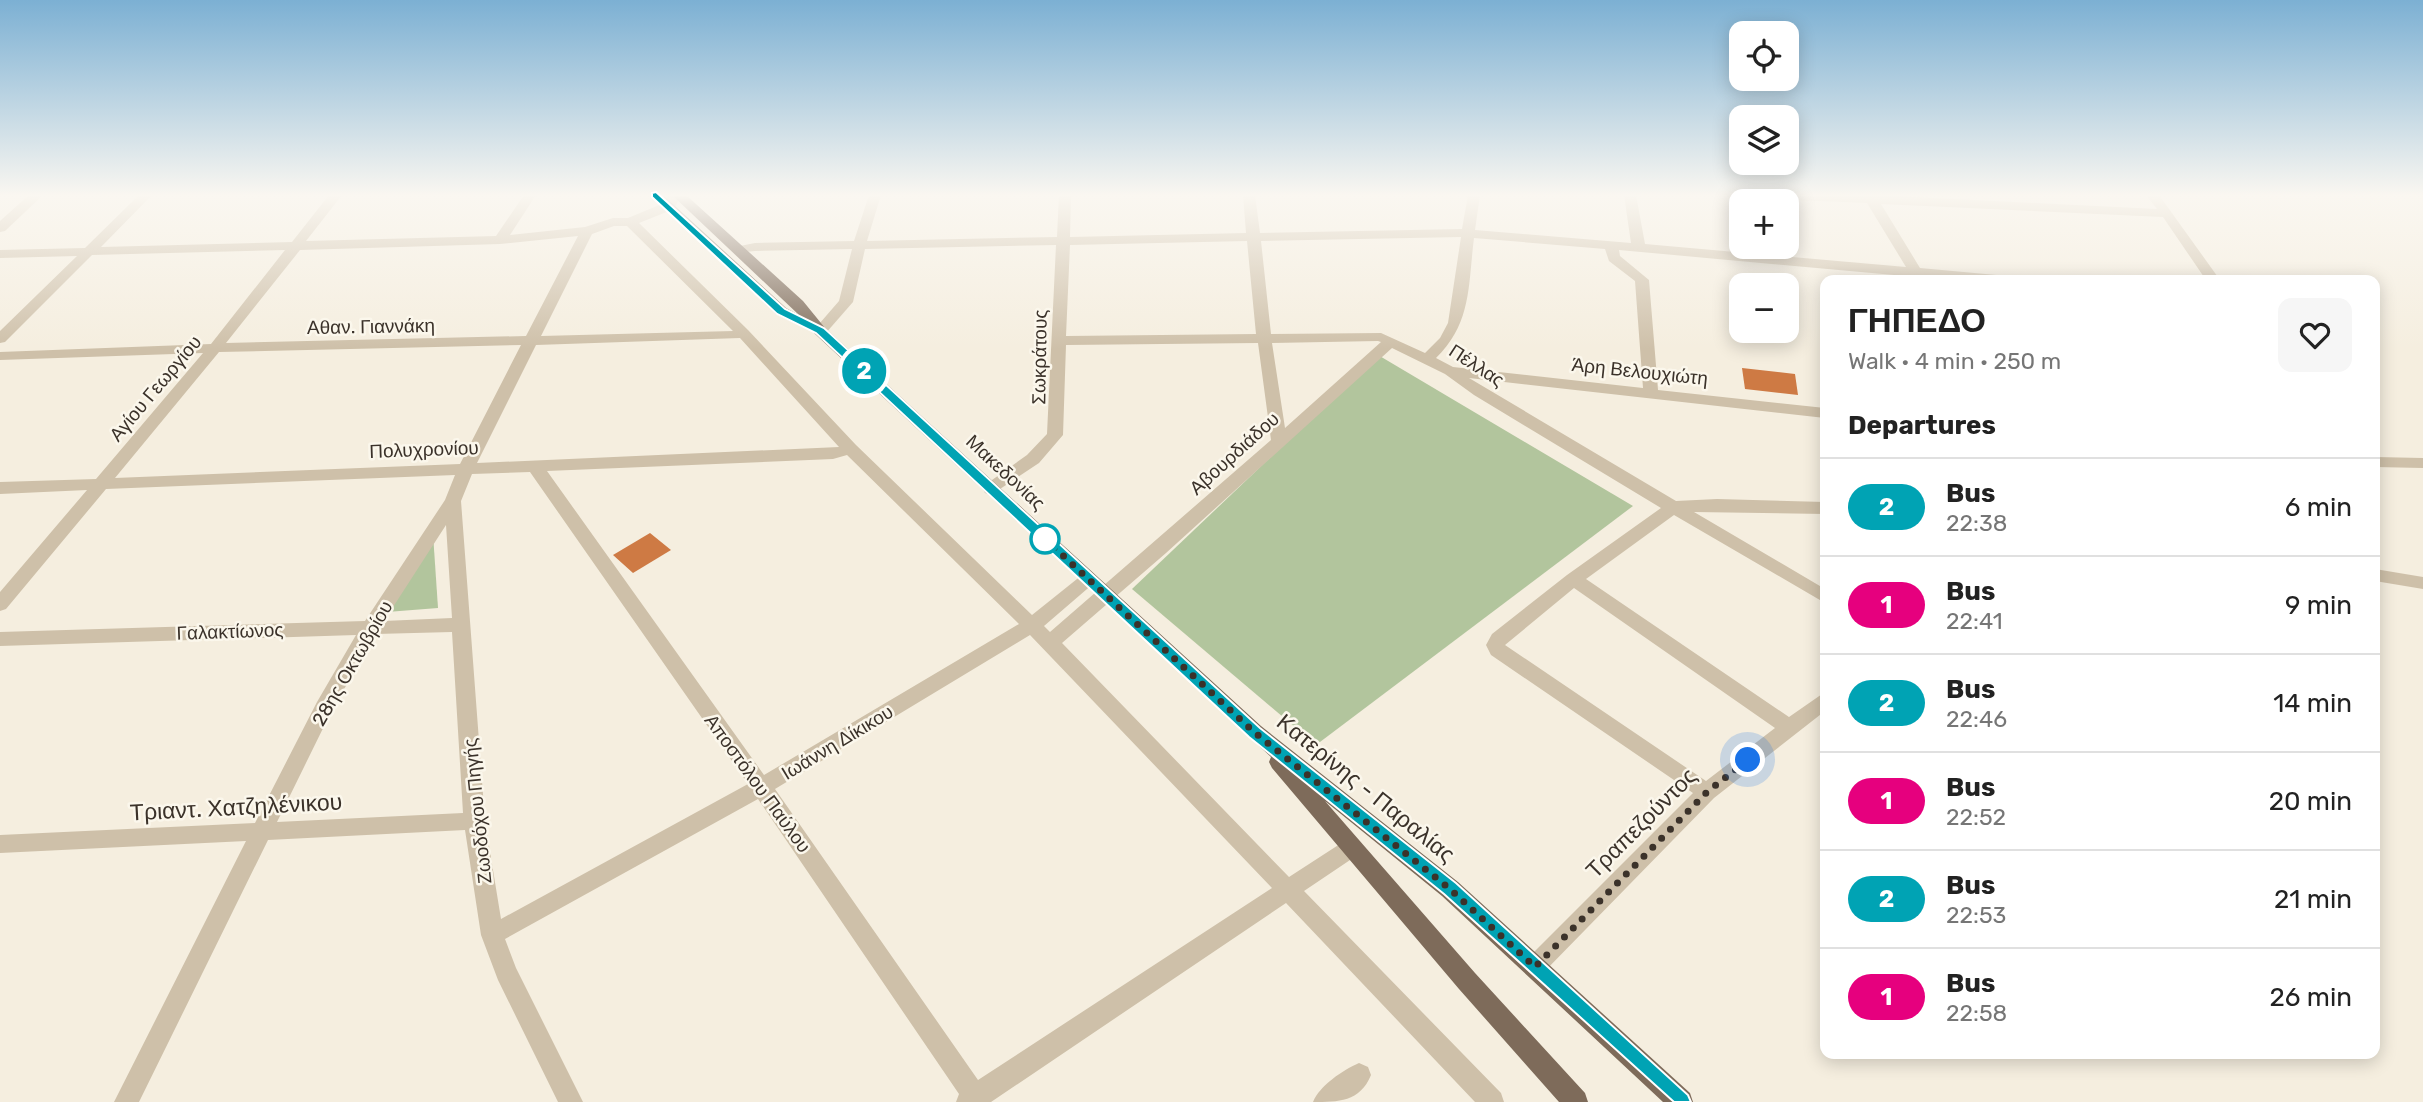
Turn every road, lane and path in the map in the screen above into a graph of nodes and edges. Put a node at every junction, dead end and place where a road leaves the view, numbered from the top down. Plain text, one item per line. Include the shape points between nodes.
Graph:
1 (95, 246) edge
2 (249, 246) edge
3 (297, 246) edge
4 (579, 246) edge
5 (649, 246) edge
6 (716, 246) edge
7 (735, 246) edge
8 (770, 246) edge
9 (859, 246) edge
10 (1061, 246) edge
11 (1255, 246) edge
12 (1465, 246) edge
13 (1611, 246) edge
14 (1615, 246) edge
15 (1900, 246) edge
16 (2190, 246) edge
17 (1639, 249) joint
18 (740, 250) junction
19 (90, 251) junction
20 (0, 254) edge
21 (1916, 273) junction
22 (1877, 275) edge
23 (1896, 275) edge
24 (1942, 275) edge
25 (2210, 275) edge
26 (820, 331) junction
27 (743, 333) junction
28 (1264, 337) junction
29 (0, 340) edge
30 (532, 341) junction
31 (1058, 341) junction
32 (1391, 341) junction
33 (215, 348) junction
34 (0, 356) edge
35 (1428, 358) junction
36 (1450, 371) junction
37 (1651, 394) junction
38 (1820, 412) edge
39 (1279, 440) junction
40 (850, 449) junction
41 (2380, 462) edge
42 (2423, 463) edge
43 (534, 466) junction
44 (466, 468) junction
45 (99, 485) junction
46 (0, 488) edge
47 (991, 489) junction
48 (453, 501) junction
49 (1674, 506) junction
50 (1820, 508) edge
51 (2380, 576) edge
52 (1088, 579) junction
53 (1573, 579) junction
54 (2423, 583) edge
55 (1105, 594) junction
56 (1820, 594) edge
57 (0, 604) edge
58 (461, 625) junction
59 (1032, 625) junction
60 (370, 628) junction
61 (0, 639) edge
62 (1050, 643) junction
63 (1820, 704) edge
64 (1789, 727) junction
65 (1254, 732) junction
66 (760, 788) junction
67 (1707, 792) junction
68 (474, 821) junction
69 (261, 833) junction
70 (0, 844) edge
71 (1351, 848) junction
72 (1289, 890) junction
73 (492, 935) junction
74 (1535, 967) junction
75 (1359, 1075) dead end
76 (974, 1100) edge
77 (127, 1102) edge
78 (571, 1102) edge
79 (1325, 1102) edge
80 (1492, 1102) edge
81 (1577, 1102) edge
82 (1681, 1102) edge

1 - 19 street
2 - 19 street
3 - 33 street, Αγίου Γεωργίου
4 - 30 street, 28ης Οκτωβρίου
5 - 27 street
6 - 26 main road, Μακεδονίας via 781,311
7 - 18 main road, Μακεδονίας
8 - 18 street
9 - 26 street via 846,302
10 - 31 street, Σωκράτους
11 - 28 street
12 - 35 street via 1455,323
13 - 37 street via 1614,258 1642,280
14 - 17 street
15 - 21 street
16 - 25 street
17 - 22 street
18 - 26 main road, Μακεδονίας
19 - 20 street
19 - 29 street
21 - 23 street
21 - 24 street
26 - 47 main road, Μακεδονίας
27 - 30 street, Αθαν. Γιαννάκη
27 - 40 street
28 - 31 street, Πέλλας
28 - 32 street, Πέλλας
28 - 39 street
30 - 33 street, Αθαν. Γιαννάκη
30 - 44 street, 28ης Οκτωβρίου
31 - 47 street, Σωκράτους via 1055,435
32 - 35 street, Πέλλας
32 - 39 street, Αβουρδιάδου
33 - 34 street, Αθαν. Γιαννάκη
33 - 45 street, Αγίου Γεωργίου
35 - 36 street, Πέλλας
36 - 37 street, Άρη Βελουχιώτη
36 - 49 street, Πέλλας
37 - 38 street, Άρη Βελουχιώτη
39 - 55 street, Αβουρδιάδου
40 - 43 street, Πολυχρονίου via 833,454
40 - 59 street
41 - 42 street
43 - 44 street, Πολυχρονίου
43 - 66 street, Αποστόλου Παύλου
44 - 45 street, Πολυχρονίου
44 - 48 street, 28ης Οκτωβρίου
45 - 46 street, Πολυχρονίου
45 - 57 street, Αγίου Γεωργίου
47 - 52 main road, Μακεδονίας
48 - 58 street, Ζωοδόχου Πηγής
48 - 60 street, 28ης Οκτωβρίου
49 - 50 street
49 - 53 street
49 - 56 street, Πέλλας
51 - 54 street
52 - 55 main road, Μακεδονίας
52 - 59 street, Ιωάννη Δίκικου
53 - 64 street
53 - 67 street via 1499,639 1498,650
55 - 62 street, Αβουρδιάδου
55 - 65 main road, Μακεδονίας
58 - 60 street, Γαλακτίωνος
58 - 68 street, Ζωοδόχου Πηγής
59 - 62 street
59 - 66 street, Ιωάννη Δίκικου
60 - 61 street, Γαλακτίωνος
60 - 69 street, 28ης Οκτωβρίου via 324,707
62 - 72 street
63 - 64 street, Τραπεζούντος
64 - 67 street, Τραπεζούντος
65 - 71 main road, Κατερίνης - Παραλίας
65 - 74 main road, Κατερίνης - Παραλίας via 1450,889
66 - 73 street, Ιωάννη Δίκικου
66 - 76 street, Αποστόλου Παύλου
67 - 74 street, Τραπεζούντος
68 - 69 street, Τριαντ. Χατζηλένικου
68 - 73 street, Ζωοδόχου Πηγής
69 - 70 street, Τριαντ. Χατζηλένικου
69 - 77 street, 28ης Οκτωβρίου
71 - 72 street
71 - 81 main road, Κατερίνης - Παραλίας
72 - 76 street
72 - 80 street
73 - 78 street, Ζωοδόχου Πηγής
74 - 82 main road, Κατερίνης - Παραλίας
75 - 79 street

